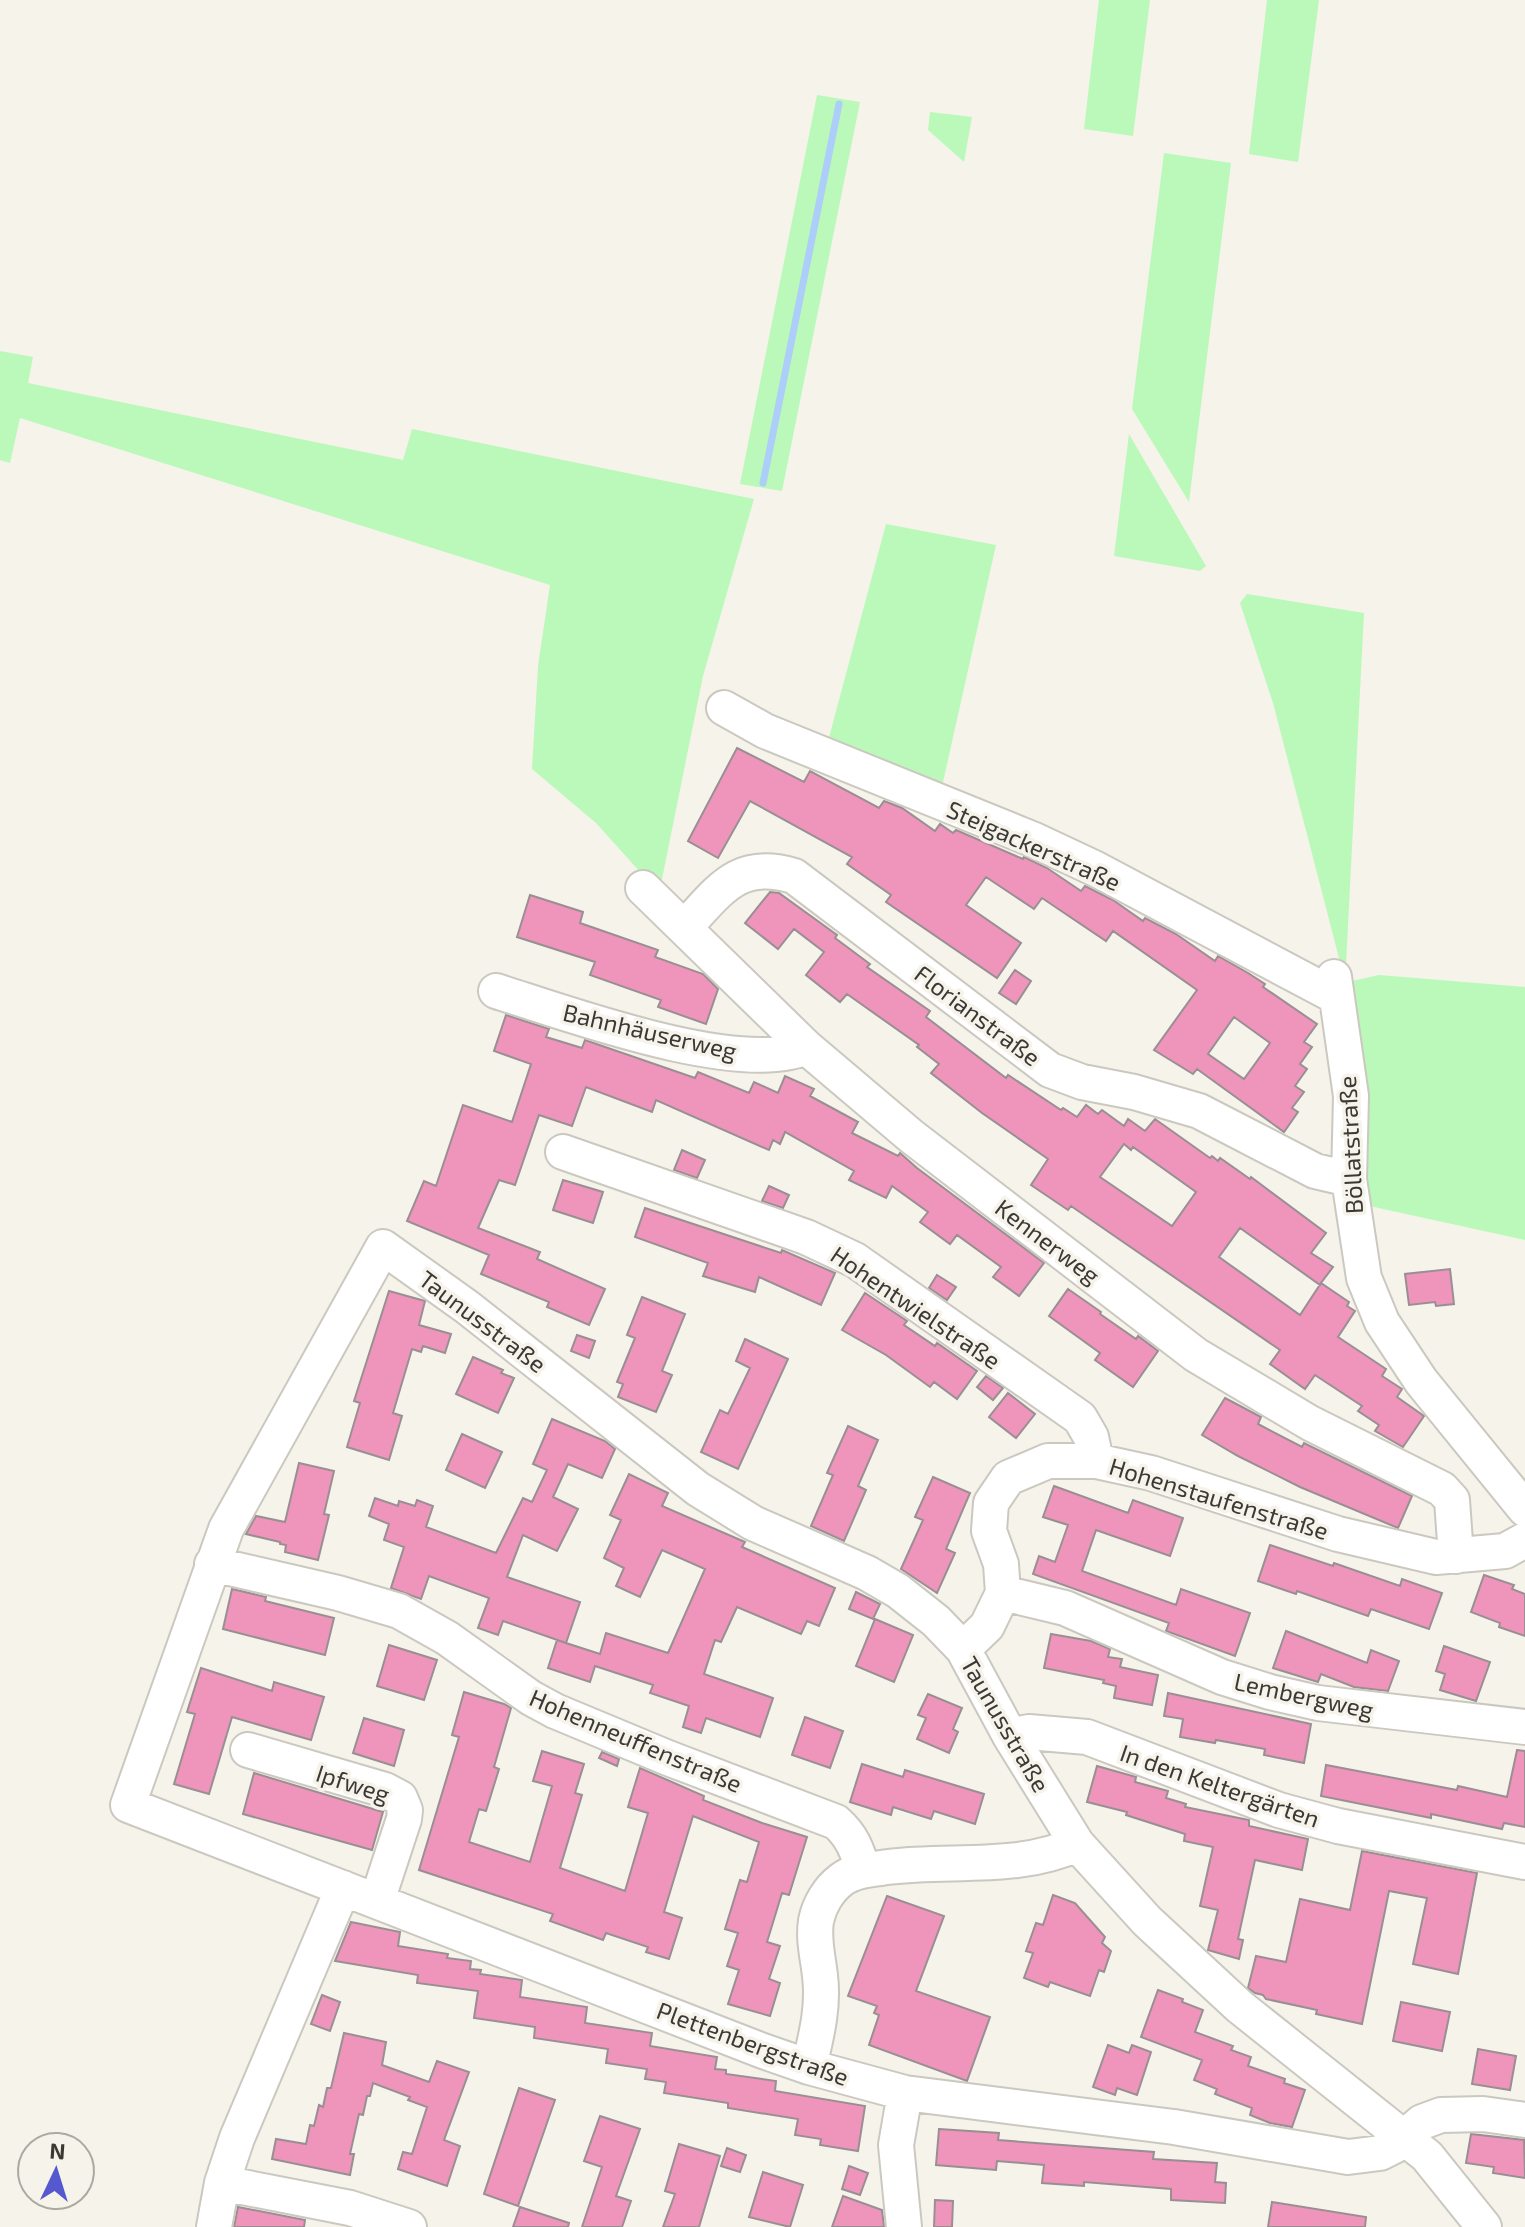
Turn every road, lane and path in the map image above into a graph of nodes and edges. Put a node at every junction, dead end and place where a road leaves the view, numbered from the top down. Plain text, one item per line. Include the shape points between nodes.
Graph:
1 (724, 708) dead end
2 (643, 888) dead end
3 (685, 927) junction
4 (1335, 983) joint
5 (496, 991) dead end
6 (806, 1047) junction
7 (563, 1152) dead end
8 (1349, 1179) junction
9 (1096, 1461) junction
10 (1525, 1509) edge
11 (1525, 1540) edge
12 (1456, 1556) junction
13 (212, 1564) junction
14 (1003, 1593) junction
15 (963, 1649) junction
16 (1525, 1727) edge
17 (1010, 1736) junction
18 (248, 1750) dead end
19 (1077, 1844) junction
20 (1525, 1862) edge
21 (863, 1870) junction
22 (343, 1888) junction
23 (377, 1901) junction
24 (809, 2067) junction
25 (905, 2093) junction
26 (1525, 2120) edge
27 (1403, 2137) junction
28 (222, 2183) junction
29 (214, 2227) edge
30 (409, 2227) edge
31 (904, 2227) edge
32 (1484, 2227) edge

1 - 4 street, Steigackerstraße via 765,731 1032,839
2 - 3 street, Kennerweg
3 - 6 street, Kennerweg
3 - 8 street, Florianstraße via 746,872 794,876 1050,1070 1199,1111 1315,1171
4 - 8 street, Böllatstraße via 1351,1096
5 - 6 street, Bahnhäuserweg via 720,1053 771,1056
6 - 12 street, Kennerweg via 911,1136 1196,1355 1310,1423 1442,1489 1452,1500
7 - 9 street, Hohentwielstraße via 776,1226 855,1260 1080,1418
8 - 10 street, Böllatstraße via 1364,1278 1382,1322 1421,1381
9 - 12 street, Hohenstaufenstraße via 1151,1473 1338,1534 1436,1557
9 - 14 street, Hohenstaufenstraße via 1048,1461 1008,1478 991,1503 989,1531 1001,1564
11 - 12 street, Hohenstaufenstraße via 1505,1551
13 - 15 street, Taunusstraße via 248,1486 383,1247 698,1489 753,1523 898,1591
13 - 21 street, Hohenneuffenstraße via 399,1611 555,1711 836,1822 856,1845
13 - 22 street, Plettenbergstraße via 128,1805
14 - 15 street via 987,1626
14 - 16 street, Lembergweg via 1065,1608 1222,1677 1270,1692 1318,1703
15 - 17 street, Taunusstraße
17 - 19 street, Taunusstraße
17 - 20 street, In den Keltergärten via 1029,1732 1087,1737 1279,1810
18 - 23 street, Ipfweg via 400,1798 404,1819
19 - 21 street via 1028,1859
19 - 27 street, Taunusstraße via 1147,1921 1229,1997
21 - 24 street via 842,1879 828,1893 816,1920 821,2002
22 - 23 street, Plettenbergstraße
22 - 28 street
23 - 24 street, Plettenbergstraße
24 - 25 street, Plettenbergstraße
25 - 27 street, Plettenbergstraße via 1174,2127 1348,2157 1380,2153
25 - 31 street via 896,2145
26 - 27 street, Plettenbergstraße via 1441,2115
27 - 32 street, Taunusstraße via 1427,2156
28 - 29 street
28 - 30 street via 350,2208

